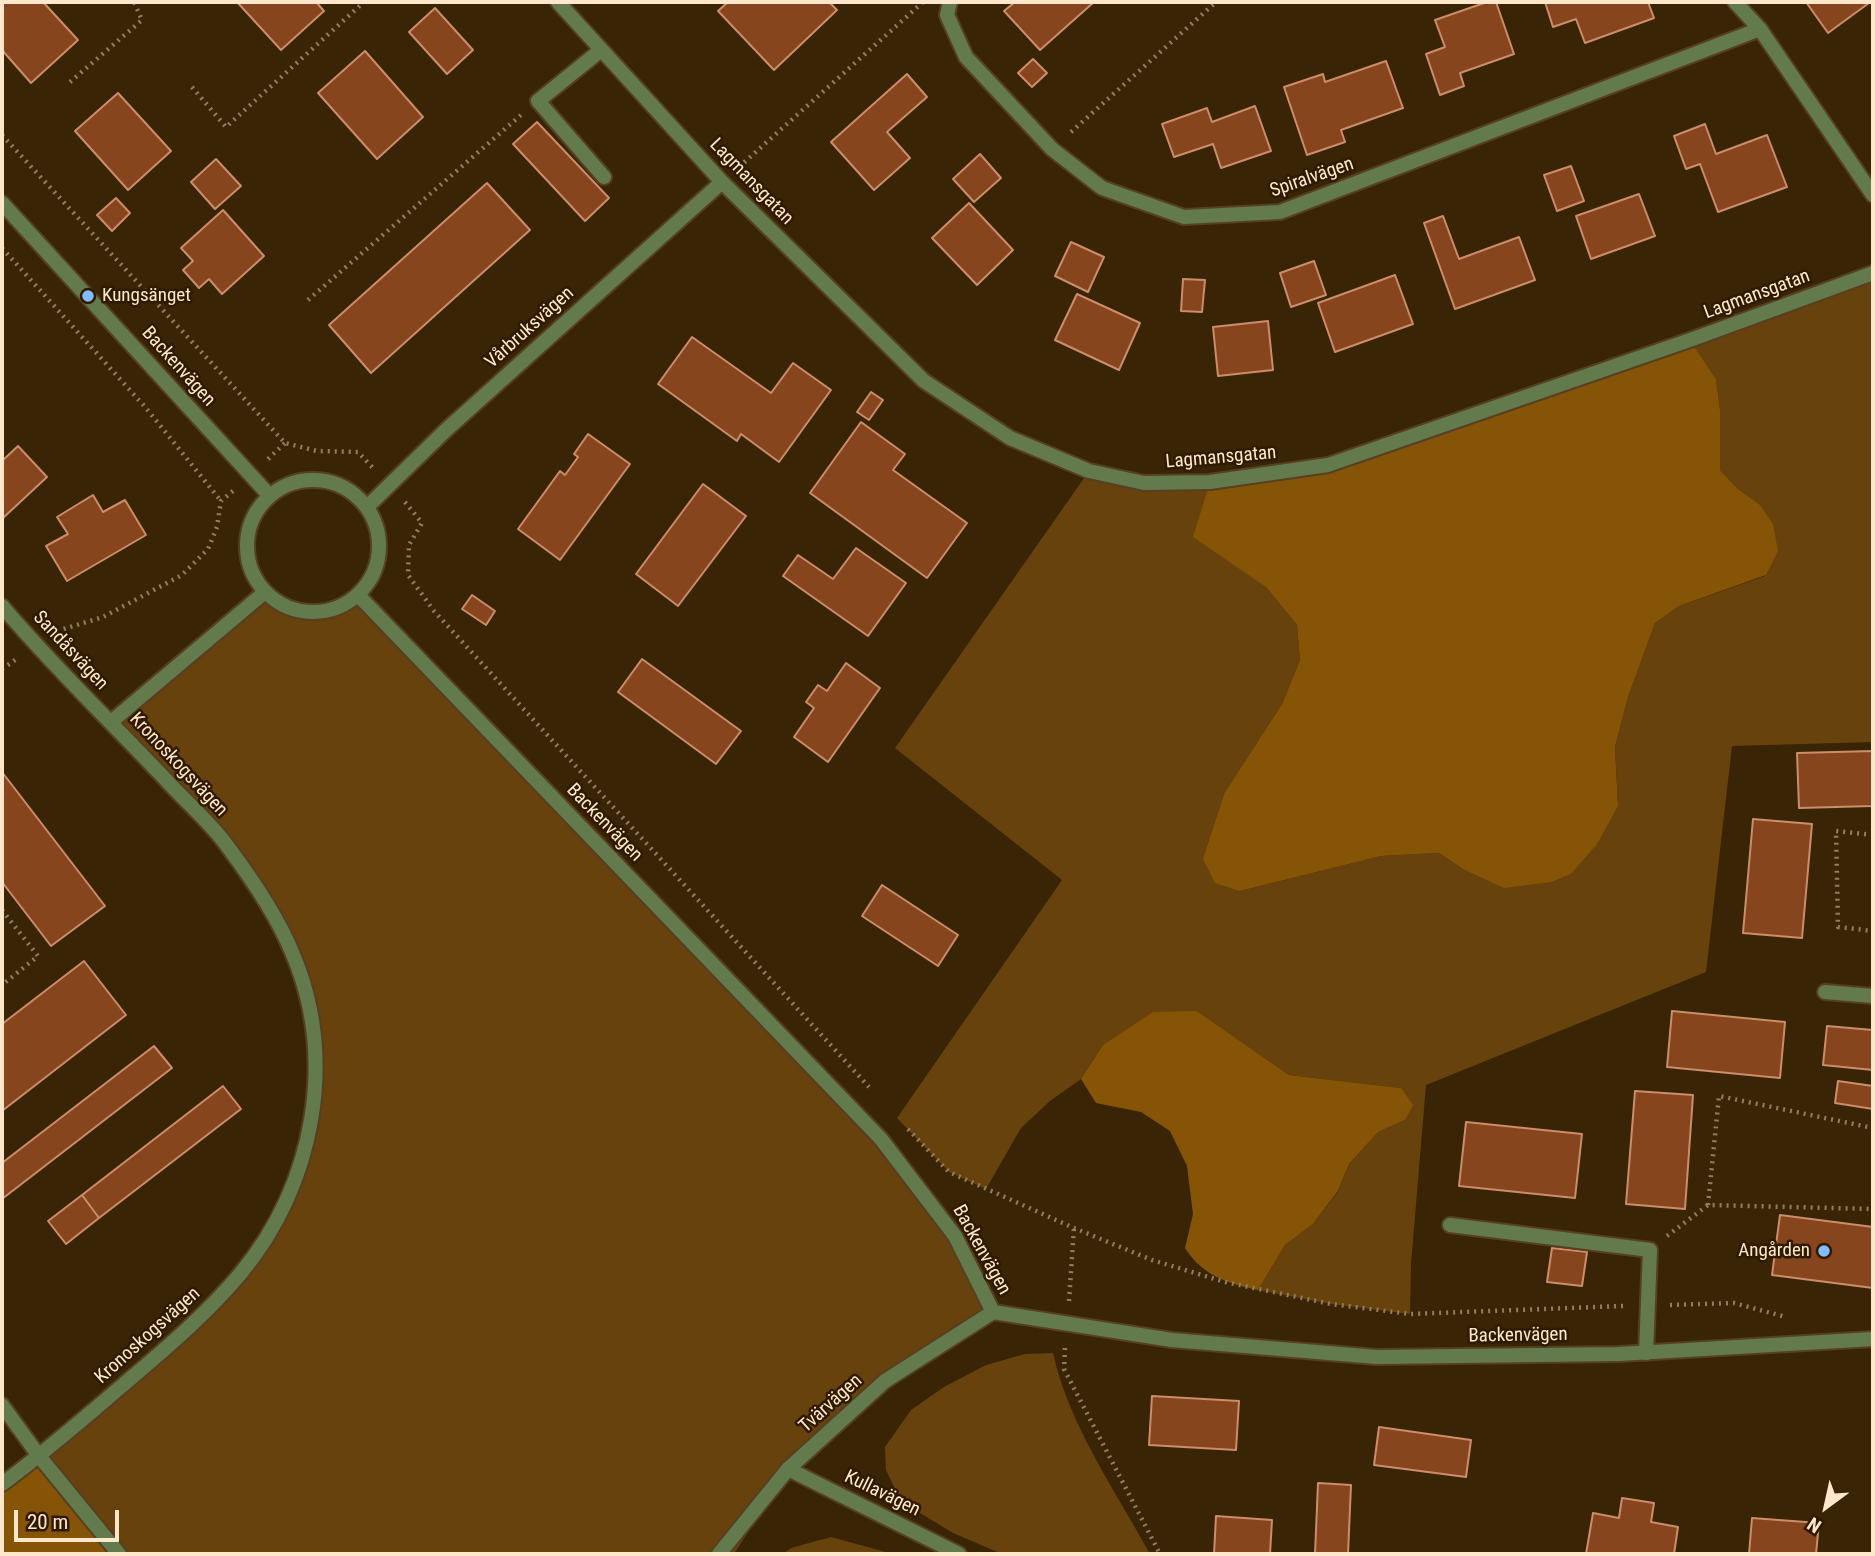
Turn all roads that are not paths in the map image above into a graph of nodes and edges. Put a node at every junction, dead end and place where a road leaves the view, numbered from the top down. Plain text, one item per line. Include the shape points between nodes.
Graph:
1 (558, 2) edge
2 (950, 2) edge
3 (1735, 2) edge
4 (1760, 29) junction
5 (601, 50) junction
6 (604, 177) dead end
7 (722, 182) junction
8 (1873, 195) edge
9 (2, 203) edge
10 (1873, 273) edge
11 (269, 495) junction
12 (367, 507) junction
13 (265, 592) junction
14 (358, 595) junction
15 (2, 606) edge
16 (111, 722) junction
17 (1825, 992) dead end
18 (1873, 996) edge
19 (1450, 1225) dead end
20 (993, 1312) junction
21 (1873, 1339) edge
22 (1646, 1353) junction
23 (2, 1405) edge
24 (39, 1457) junction
25 (788, 1469) junction
26 (2, 1484) edge
27 (119, 1554) edge
28 (719, 1554) edge
29 (959, 1554) edge

1 - 5 street, Lagmansgatan
2 - 4 street, Spiralvägen via 947,15 966,57 1052,149 1102,188 1184,216 1280,212
3 - 4 street
4 - 8 street
5 - 6 street via 538,101
5 - 7 street, Lagmansgatan
7 - 10 street, Lagmansgatan via 924,381 1010,438 1089,471 1144,483 1210,482 1328,465
7 - 12 street, Vårbruksvägen
9 - 11 street, Backenvägen
11 - 12 street via 293,481 321,479 347,488
11 - 13 street via 257,508 246,543 247,561
12 - 14 street via 378,529 380,553 373,576
13 - 14 street via 287,608 318,612 338,608
13 - 16 street
14 - 20 street, Backenvägen via 881,1139 955,1236
15 - 16 street, Sandåsvägen
16 - 24 street, Kronoskogsvägen via 227,845 279,925 293,953 312,1017 316,1091 296,1179 270,1232 242,1271 202,1317
17 - 18 street
19 - 22 street via 1650,1250
20 - 22 street, Backenvägen via 1172,1340 1377,1357
20 - 25 street, Tvärvägen via 886,1381
21 - 22 street, Backenvägen
23 - 24 street
24 - 26 street, Kronoskogsvägen
24 - 27 street
25 - 28 street, Tvärvägen
25 - 29 street, Kullavägen

